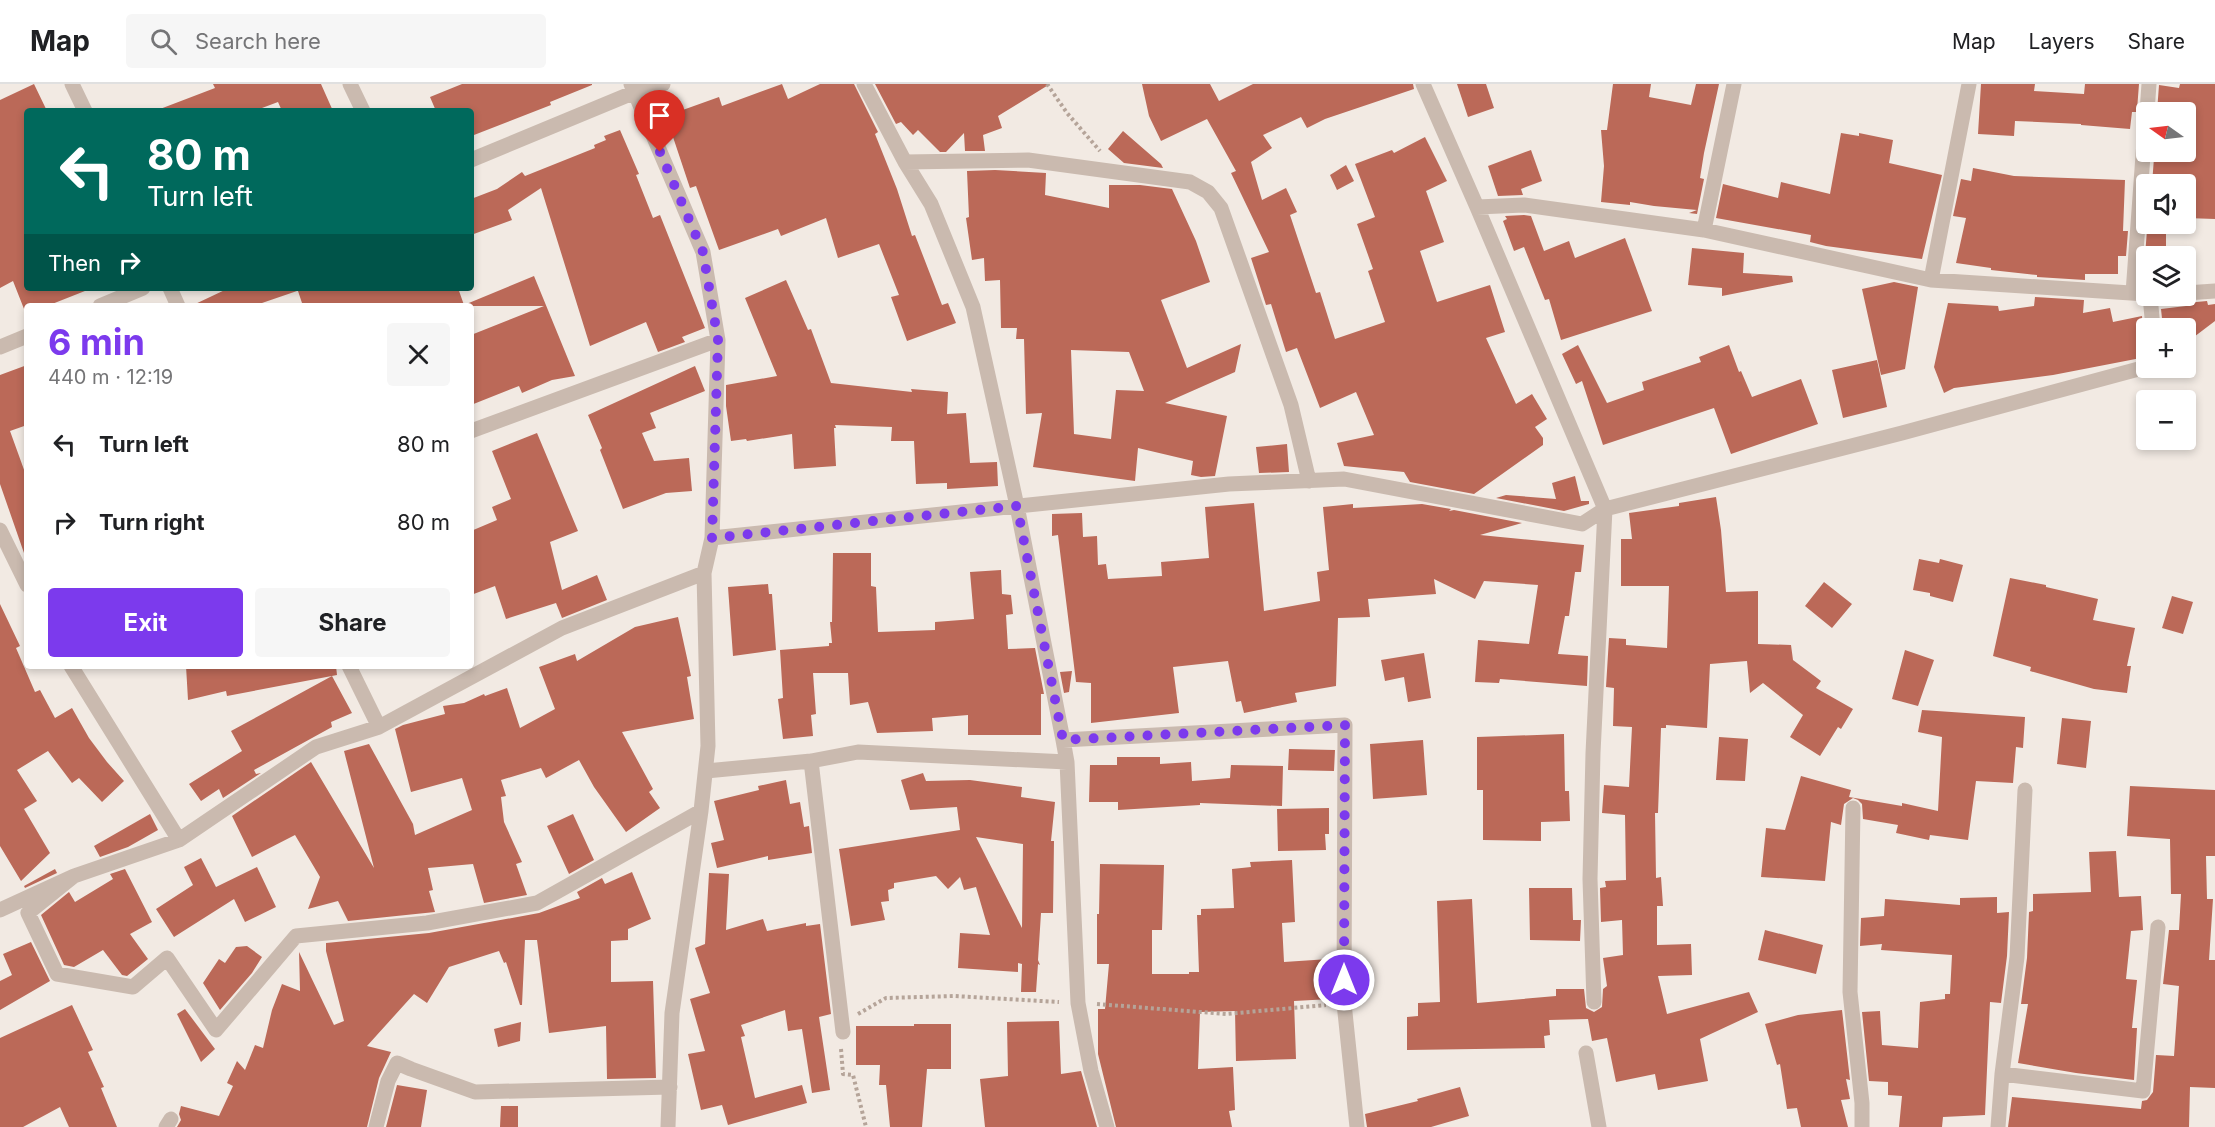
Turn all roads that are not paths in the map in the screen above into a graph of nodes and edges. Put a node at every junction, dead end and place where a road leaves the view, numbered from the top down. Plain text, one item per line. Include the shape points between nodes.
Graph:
1 (72, 84) edge
2 (350, 84) edge
3 (663, 84) edge
4 (864, 84) edge
5 (1423, 84) edge
6 (1734, 84) edge
7 (1969, 84) edge
8 (2149, 84) edge
9 (633, 88) edge
10 (2148, 102) edge
11 (84, 108) edge
12 (362, 108) edge
13 (474, 159) edge
14 (905, 162) junction
15 (2146, 162) edge
16 (1477, 207) junction
17 (1704, 230) junction
18 (2144, 246) edge
19 (1931, 280) junction
20 (136, 291) edge
21 (2215, 291) edge
22 (2196, 292) edge
23 (2136, 294) edge
24 (107, 303) edge
25 (24, 337) edge
26 (718, 340) junction
27 (0, 347) edge
28 (2136, 370) edge
29 (474, 430) edge
30 (1309, 481) junction
31 (1017, 506) junction
32 (1605, 509) junction
33 (0, 530) edge
34 (712, 538) junction
35 (704, 573) junction
36 (24, 579) edge
37 (73, 669) edge
38 (351, 669) edge
39 (380, 728) junction
40 (1063, 740) junction
41 (811, 761) junction
42 (1067, 762) junction
43 (706, 771) junction
44 (2025, 790) dead end
45 (1853, 808) dead end
46 (701, 811) junction
47 (179, 840) junction
48 (74, 876) junction
49 (0, 910) edge
50 (2158, 927) dead end
51 (1594, 1002) dead end
52 (843, 1032) road end
53 (1586, 1053) dead end
54 (2002, 1074) junction
55 (670, 1087) junction
56 (376, 1127) edge
57 (668, 1127) edge
58 (1107, 1127) edge
59 (1357, 1127) edge
60 (1599, 1127) edge
61 (1862, 1127) edge
62 (1998, 1127) edge

1 - 11 street
2 - 12 street
3 - 9 street
4 - 14 street
5 - 16 street
6 - 17 street
7 - 19 street
8 - 10 street
9 - 13 street
9 - 26 street via 703,252
14 - 30 street via 1028,160 1190,182 1208,192 1221,208 1291,405
14 - 31 street via 931,204 973,307
15 - 18 street
16 - 17 street via 1524,205
16 - 32 street
17 - 19 street
19 - 23 street
20 - 24 street
21 - 22 street
25 - 27 street
26 - 29 street
26 - 34 street
28 - 32 street
30 - 31 street via 1229,484
30 - 32 street via 1344,479 1582,524
31 - 34 street
31 - 40 street
32 - 51 street via 1590,868
33 - 36 street
34 - 35 street
35 - 39 street via 562,628
35 - 43 street
37 - 47 street
38 - 39 street
39 - 47 street via 316,747
40 - 42 street
40 - 59 street via 1345,725 1344,1003
41 - 42 street via 858,752
41 - 43 street
41 - 52 street
42 - 58 street via 1078,1002
43 - 46 street
44 - 54 street via 2018,957
45 - 61 street via 1850,992
46 - 48 street via 537,903 427,923 296,936 216,1030 167,958 133,987 57,974 28,913
46 - 55 street via 672,1013
47 - 48 street
48 - 49 street
50 - 54 street via 2143,1090
53 - 60 street
54 - 62 street
55 - 56 street via 475,1092 397,1062
55 - 57 street

